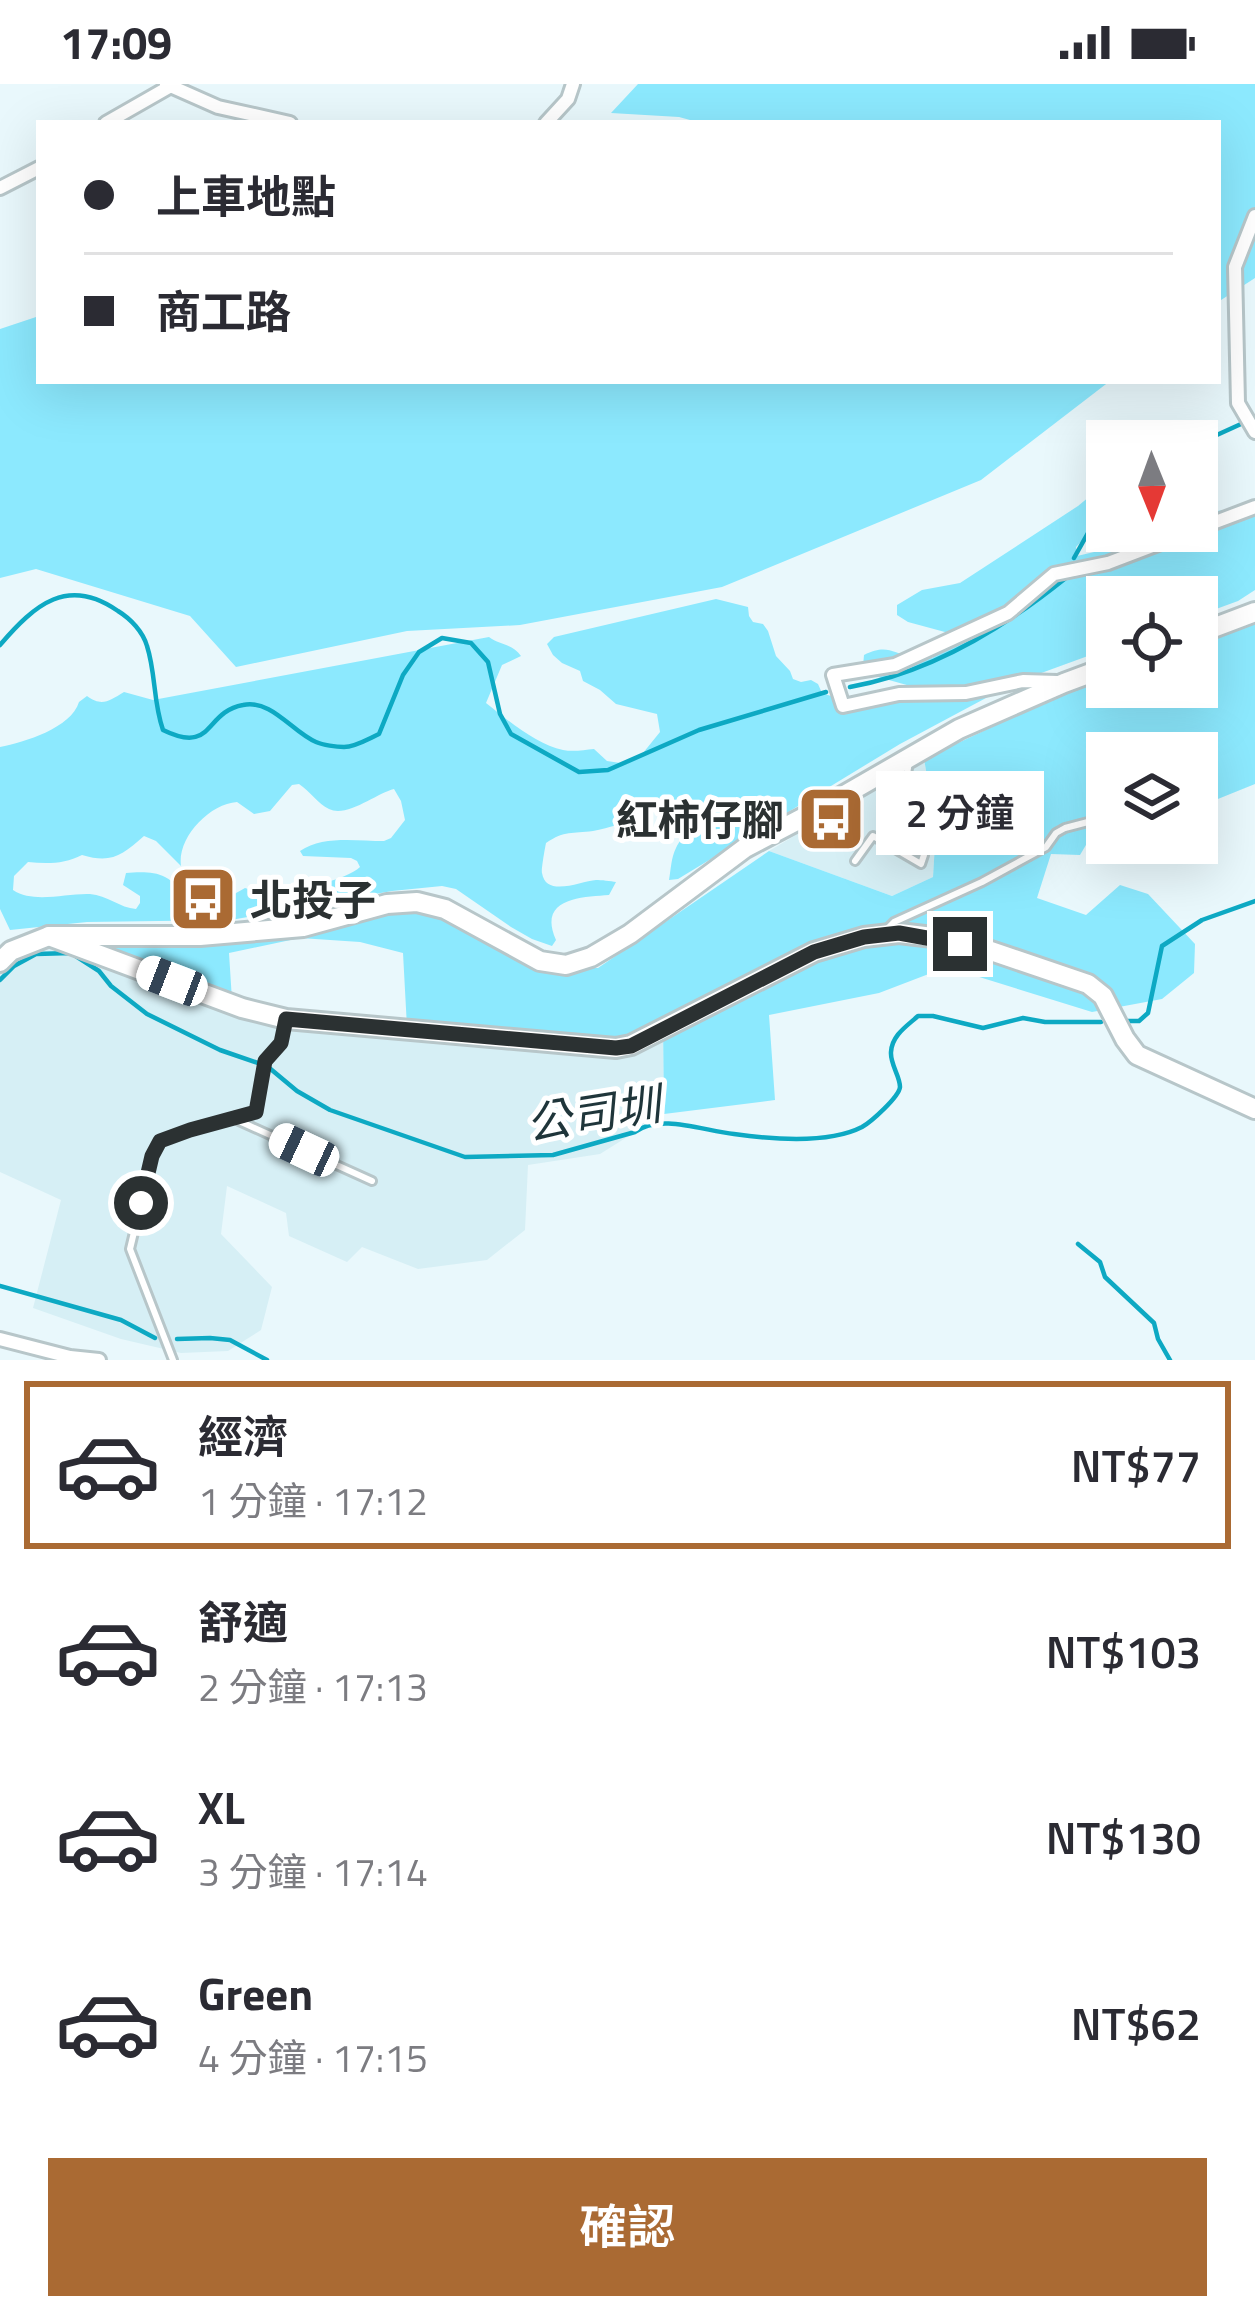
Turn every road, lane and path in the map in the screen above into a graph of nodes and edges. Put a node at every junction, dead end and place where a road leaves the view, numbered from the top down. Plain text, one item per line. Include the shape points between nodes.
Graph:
1 (573, 84) edge
2 (167, 85) edge
3 (111, 120) edge
4 (277, 120) edge
5 (549, 120) edge
6 (36, 170) edge
7 (0, 188) edge
8 (1255, 216) edge
9 (1255, 432) edge
10 (1255, 507) edge
11 (1218, 521) edge
12 (1137, 552) edge
13 (1255, 612) edge
14 (1218, 626) edge
15 (1086, 674) edge
16 (1064, 682) junction
17 (910, 757) junction
18 (1086, 822) edge
19 (855, 861) dead end
20 (884, 933) junction
21 (49, 936) junction
22 (0, 962) edge
23 (286, 1019) junction
24 (1255, 1109) edge
25 (237, 1120) junction
26 (372, 1181) dead end
27 (0, 1339) edge
28 (99, 1360) edge
29 (173, 1360) edge

1 - 5 street
2 - 3 street
2 - 4 street
6 - 7 street
8 - 9 street via 1235,266 1238,403
10 - 11 street
12 - 16 street via 1054,574 1008,613 938,648 833,675 842,706
13 - 14 street
15 - 16 street
16 - 17 street
17 - 19 lane via 899,830 923,843 921,865 873,836
17 - 21 street via 745,848 630,934 566,965 540,962 417,902 303,927
18 - 20 lane
20 - 23 street via 814,952 631,1046
20 - 24 street via 988,950 1088,984 1137,1055
21 - 22 street
21 - 23 street
23 - 25 lane via 281,1043 265,1061 256,1112
25 - 26 lane
25 - 29 lane via 160,1141 152,1156 130,1249
27 - 28 street

